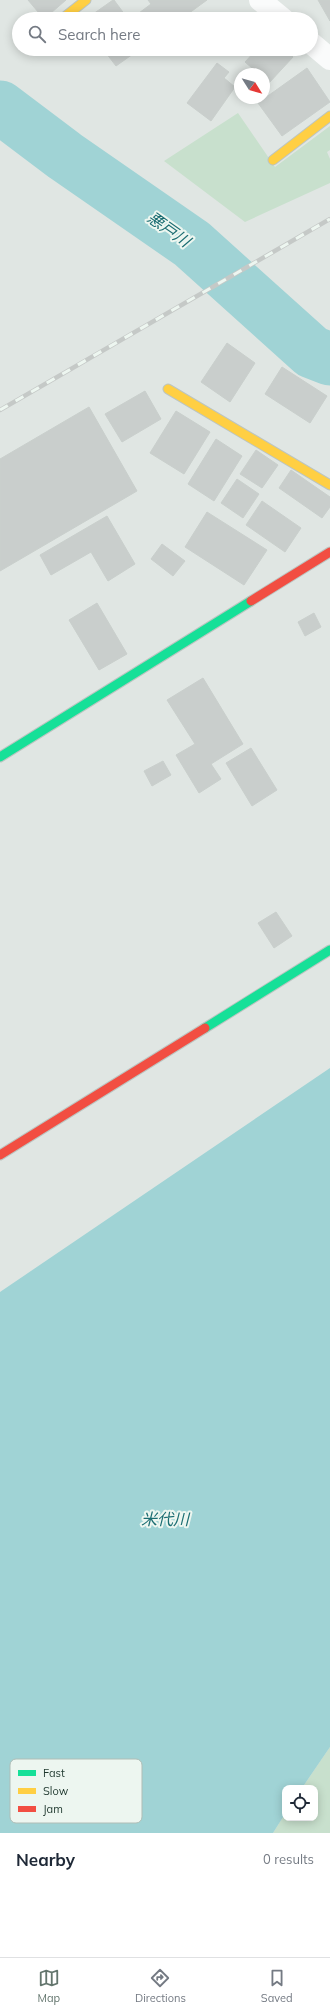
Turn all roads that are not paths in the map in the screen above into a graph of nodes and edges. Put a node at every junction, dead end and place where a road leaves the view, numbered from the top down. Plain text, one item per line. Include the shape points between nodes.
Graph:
1 (86, 0) edge
2 (260, 0) edge
3 (71, 12) edge
4 (275, 12) edge
5 (318, 49) edge
6 (330, 59) edge
7 (330, 116) edge
8 (273, 160) dead end
9 (168, 389) dead end
10 (330, 485) edge
11 (330, 552) edge
12 (0, 757) edge
13 (330, 950) edge
14 (0, 1155) edge

1 - 3 street
2 - 4 street
5 - 6 street
7 - 8 street
9 - 10 street
11 - 12 street
13 - 14 street

